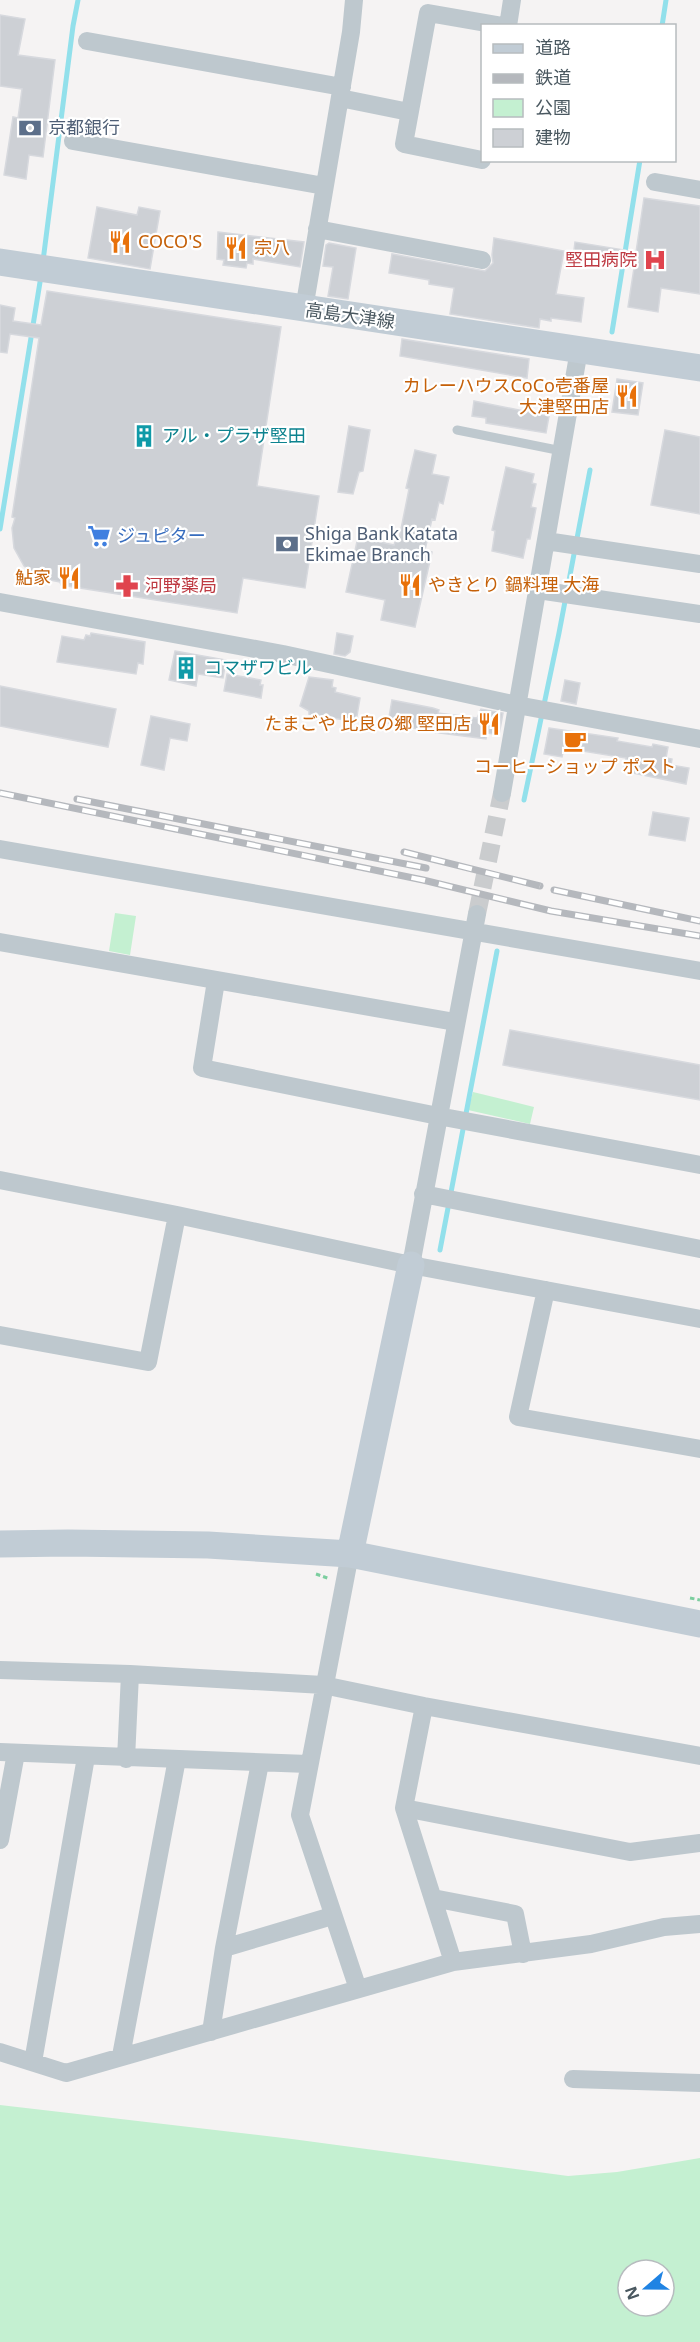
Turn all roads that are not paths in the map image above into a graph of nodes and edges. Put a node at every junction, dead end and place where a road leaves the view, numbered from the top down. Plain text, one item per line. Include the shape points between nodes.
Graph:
1 (354, 0) edge
2 (512, 0) edge
3 (494, 24) edge
4 (506, 24) edge
5 (87, 40) dead end
6 (341, 93) junction
7 (409, 112) junction
8 (73, 141) dead end
9 (481, 160) edge
10 (655, 182) dead end
11 (324, 186) junction
12 (700, 190) edge
13 (317, 229) junction
14 (482, 260) dead end
15 (0, 262) edge
16 (304, 309) junction
17 (579, 350) junction
18 (700, 368) edge
19 (458, 430) dead end
20 (562, 451) junction
21 (546, 542) junction
22 (700, 564) edge
23 (538, 590) junction
24 (0, 603) edge
25 (700, 614) edge
26 (517, 705) junction
27 (700, 739) edge
28 (502, 793) tunnel mouth
29 (0, 849) edge
30 (475, 923) junction
31 (0, 942) edge
32 (700, 971) edge
33 (216, 981) junction
34 (455, 1022) junction
35 (438, 1116) junction
36 (700, 1165) edge
37 (0, 1180) edge
38 (423, 1194) junction
39 (177, 1215) junction
40 (700, 1249) edge
41 (411, 1265) junction
42 (546, 1290) junction
43 (700, 1319) edge
44 (0, 1335) edge
45 (700, 1449) edge
46 (0, 1544) edge
47 (350, 1554) junction
48 (700, 1624) edge
49 (0, 1670) edge
50 (130, 1674) junction
51 (323, 1685) junction
52 (424, 1706) junction
53 (8, 1753) edge
54 (700, 1756) edge
55 (86, 1757) junction
56 (126, 1758) junction
57 (177, 1759) junction
58 (260, 1763) junction
59 (308, 1764) junction
60 (404, 1808) junction
61 (0, 1840) edge
62 (700, 1843) edge
63 (433, 1898) junction
64 (332, 1916) junction
65 (700, 1924) edge
66 (224, 1948) junction
67 (523, 1954) junction
68 (453, 1962) junction
69 (358, 1989) junction
70 (211, 2032) junction
71 (0, 2052) edge
72 (121, 2056) junction
73 (33, 2062) junction
74 (573, 2079) dead end
75 (700, 2083) edge

1 - 6 street
2 - 4 street
3 - 7 street via 428,13
5 - 6 street
6 - 7 street
6 - 11 street
7 - 9 street via 404,144
8 - 11 street
10 - 12 street
11 - 13 street
13 - 14 street
13 - 16 street
15 - 16 street, 高島大津線
16 - 17 street, 高島大津線
17 - 18 street, 高島大津線
17 - 20 street
19 - 20 lane
20 - 21 street
21 - 22 street
21 - 23 street
23 - 25 street
23 - 26 street
24 - 26 street via 283,654
26 - 27 street
26 - 28 street
29 - 30 street
30 - 32 street
30 - 34 street
31 - 33 street
33 - 34 street
33 - 35 street via 202,1068
34 - 35 street
35 - 36 street
35 - 38 street
37 - 39 street
38 - 40 street
38 - 41 street
39 - 41 street
39 - 44 street via 148,1362
41 - 42 street
41 - 47 street
42 - 43 street
42 - 45 street via 518,1417
46 - 47 street via 208,1545
47 - 48 street
47 - 51 street
49 - 50 street
50 - 51 street
50 - 56 street
51 - 52 street
51 - 59 street
52 - 54 street
52 - 60 street
53 - 55 street
53 - 61 street
55 - 56 street
55 - 73 street
56 - 57 street
57 - 58 street
57 - 72 street
58 - 59 street
58 - 66 street
59 - 64 street via 300,1815
60 - 62 street via 630,1852
60 - 63 street
63 - 67 street via 515,1914
63 - 68 street
64 - 66 street
64 - 69 street
65 - 67 street via 663,1927 591,1944
66 - 70 street
67 - 68 street
68 - 69 street
69 - 70 street
70 - 72 street
71 - 73 street
72 - 73 street via 66,2073
74 - 75 street

